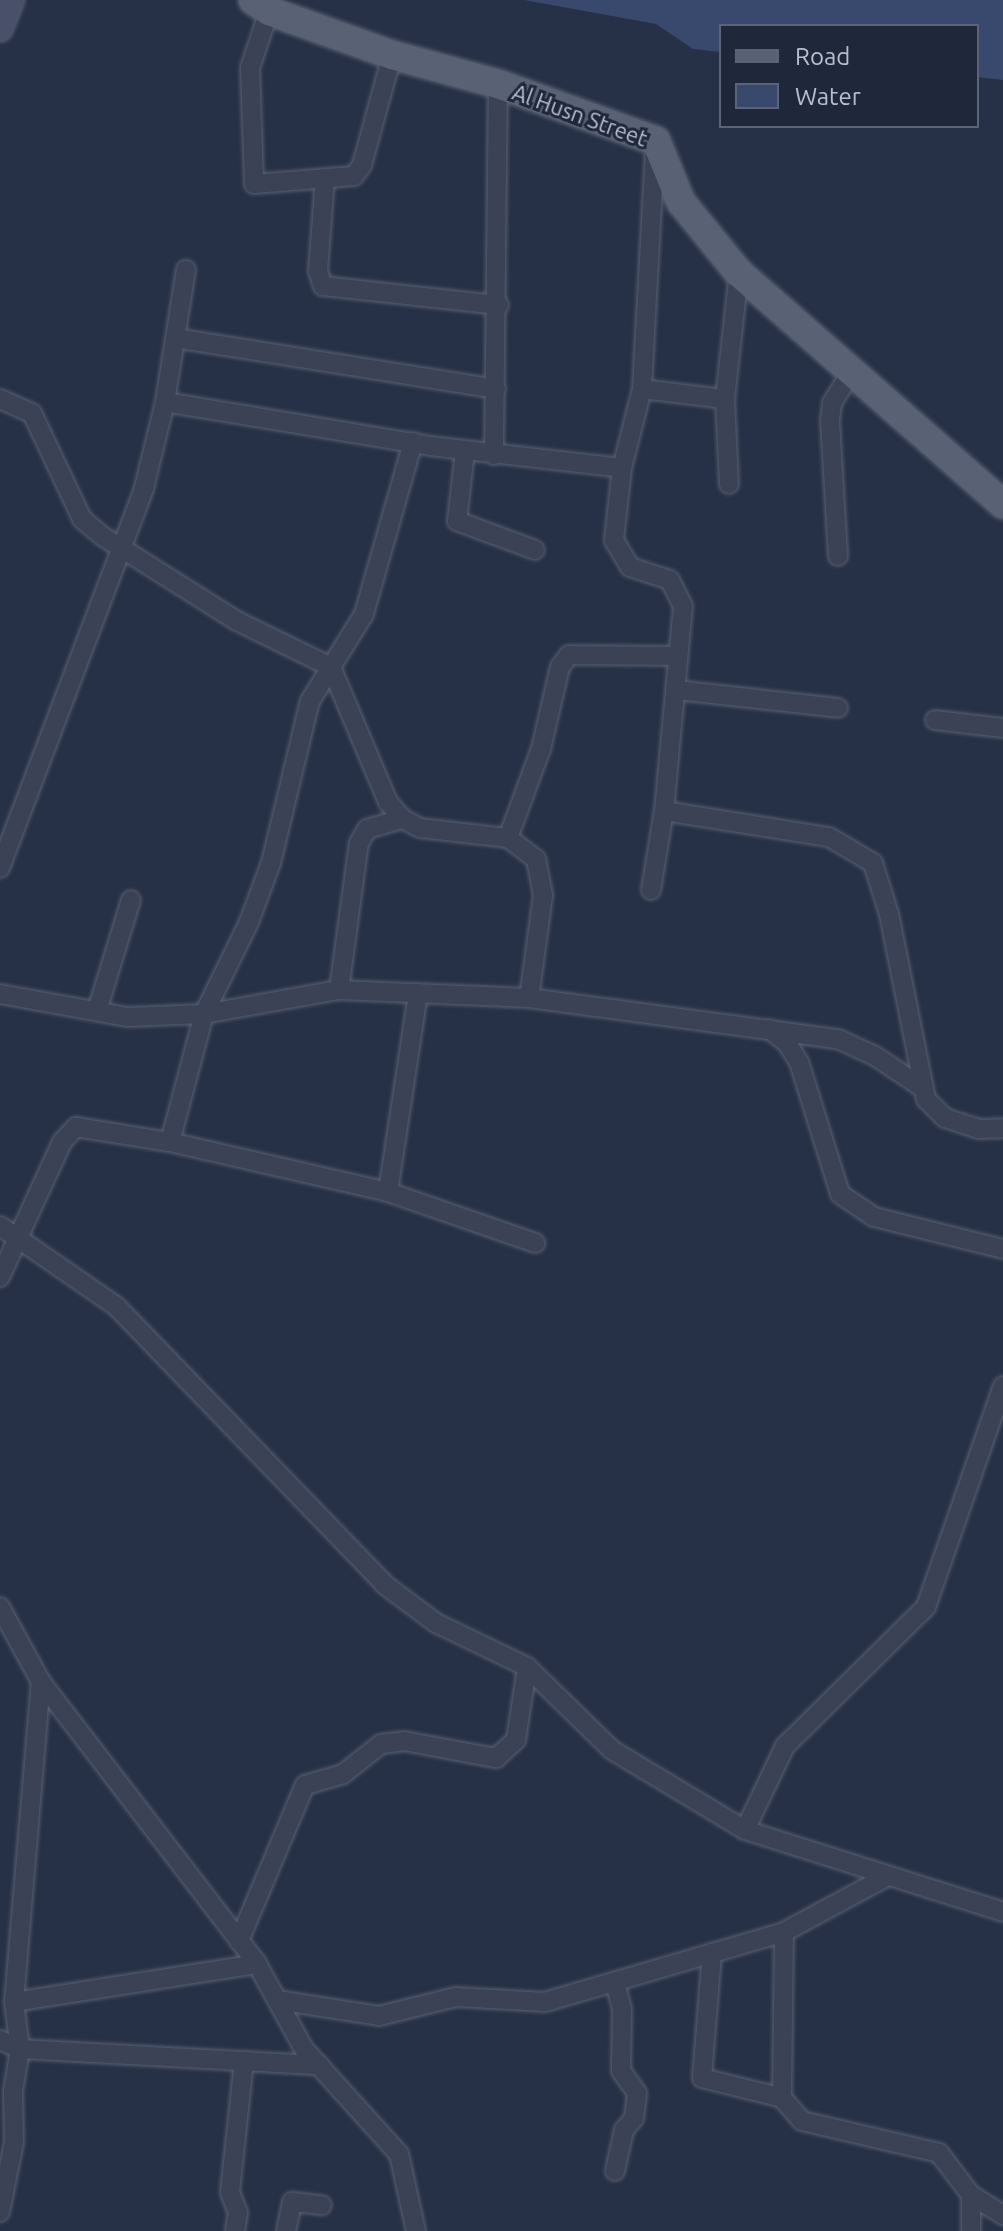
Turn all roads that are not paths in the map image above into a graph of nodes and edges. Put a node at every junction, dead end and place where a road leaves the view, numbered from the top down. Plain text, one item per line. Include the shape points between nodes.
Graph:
1 (12, 0) edge
2 (261, 5) edge
3 (0, 29) edge
4 (392, 55) junction
5 (498, 84) junction
6 (656, 141) junction
7 (325, 178) junction
8 (186, 270) dead end
9 (739, 273) junction
10 (499, 305) junction
11 (175, 338) junction
12 (851, 372) junction
13 (496, 389) junction
14 (642, 389) junction
15 (0, 399) edge
16 (725, 399) junction
17 (165, 402) junction
18 (413, 442) junction
19 (465, 451) junction
20 (494, 455) junction
21 (622, 468) junction
22 (729, 484) dead end
23 (1003, 504) edge
24 (123, 547) junction
25 (535, 550) dead end
26 (838, 556) dead end
27 (676, 656) junction
28 (331, 667) junction
29 (676, 690) junction
30 (838, 708) dead end
31 (935, 720) dead end
32 (1003, 728) edge
33 (664, 811) junction
34 (403, 819) junction
35 (508, 838) junction
36 (0, 868) edge
37 (651, 890) dead end
38 (131, 900) dead end
39 (339, 990) junction
40 (418, 993) junction
41 (0, 994) edge
42 (529, 998) junction
43 (97, 1011) junction
44 (204, 1014) junction
45 (769, 1029) junction
46 (923, 1088) junction
47 (1003, 1128) edge
48 (170, 1142) junction
49 (388, 1192) junction
50 (0, 1226) edge
51 (16, 1239) junction
52 (535, 1243) dead end
53 (1003, 1249) edge
54 (0, 1277) edge
55 (1003, 1386) edge
56 (0, 1607) edge
57 (527, 1667) junction
58 (41, 1682) junction
59 (745, 1830) junction
60 (888, 1876) junction
61 (1003, 1912) edge
62 (784, 1932) junction
63 (239, 1941) junction
64 (712, 1953) junction
65 (257, 1964) junction
66 (615, 1983) junction
67 (277, 2000) junction
68 (14, 2002) junction
69 (0, 2040) edge
70 (20, 2049) junction
71 (244, 2061) junction
72 (320, 2065) junction
73 (7, 2092) edge
74 (782, 2098) junction
75 (615, 2171) dead end
76 (971, 2195) junction
77 (322, 2205) dead end
78 (0, 2212) edge
79 (1003, 2215) edge
80 (235, 2231) edge
81 (286, 2231) edge
82 (416, 2231) edge
83 (971, 2231) edge

1 - 3 street
2 - 4 main road, Al Husn Street
2 - 7 street via 250,68 254,184
4 - 5 main road, Al Husn Street
4 - 7 street via 362,165 354,176
5 - 6 main road, Al Husn Street
5 - 10 street
6 - 9 main road, Al Husn Street via 681,202
6 - 14 street
7 - 10 street via 318,271 323,286
8 - 11 street
9 - 12 main road, Al Husn Street
9 - 16 street
10 - 13 street
11 - 13 street
11 - 17 street
12 - 23 main road, Al Husn Street
12 - 26 street via 832,403 830,420
13 - 20 street
14 - 16 street
14 - 21 street
15 - 24 street via 32,413 82,519
16 - 22 street
17 - 18 street
17 - 24 street
18 - 19 street
18 - 28 street via 364,614
19 - 20 street
19 - 25 street via 457,521
20 - 21 street
21 - 27 street via 614,540 630,567 670,580 683,606
24 - 28 street via 237,621
24 - 36 street
27 - 29 street
27 - 35 street via 569,655 560,667 541,749
28 - 34 street via 388,802
28 - 44 street via 310,701 271,863
29 - 30 street
29 - 33 street
31 - 32 street
33 - 37 street
33 - 46 street via 829,837 873,863 889,914
34 - 35 street via 420,828
34 - 39 street via 367,829 359,843
35 - 42 street via 536,859 543,895
38 - 43 street
39 - 40 street
39 - 44 street
40 - 42 street
40 - 49 street
41 - 43 street
42 - 45 street
43 - 44 street via 128,1017
44 - 48 street
45 - 46 street via 838,1039
45 - 53 street via 799,1062 840,1194 874,1217
46 - 47 street via 926,1099 945,1118 979,1129
48 - 49 street
48 - 51 street via 76,1127 62,1142
49 - 52 street
50 - 51 street
51 - 54 street
51 - 57 street via 116,1306 385,1585 436,1623
55 - 59 street via 926,1607 785,1746
56 - 58 street
57 - 59 street via 612,1750
57 - 63 street via 516,1740 496,1758 404,1741 381,1744 343,1774 305,1785
58 - 63 street
58 - 68 street
59 - 60 street
60 - 61 street
60 - 62 street
62 - 64 street
62 - 74 street
63 - 65 street
64 - 66 street
64 - 74 street via 702,2078
65 - 67 street
65 - 68 street
66 - 67 street via 545,2002 456,1997 379,2016
66 - 75 street via 622,2009 621,2071 637,2093
67 - 72 street via 304,2049
68 - 70 street
69 - 70 street
70 - 71 street
70 - 73 street
71 - 72 street
71 - 80 street via 230,2192 238,2213
72 - 82 street via 399,2154
73 - 78 street via 14,2142
74 - 76 street via 802,2121 939,2153
76 - 79 street
76 - 83 street
77 - 81 street via 292,2202

